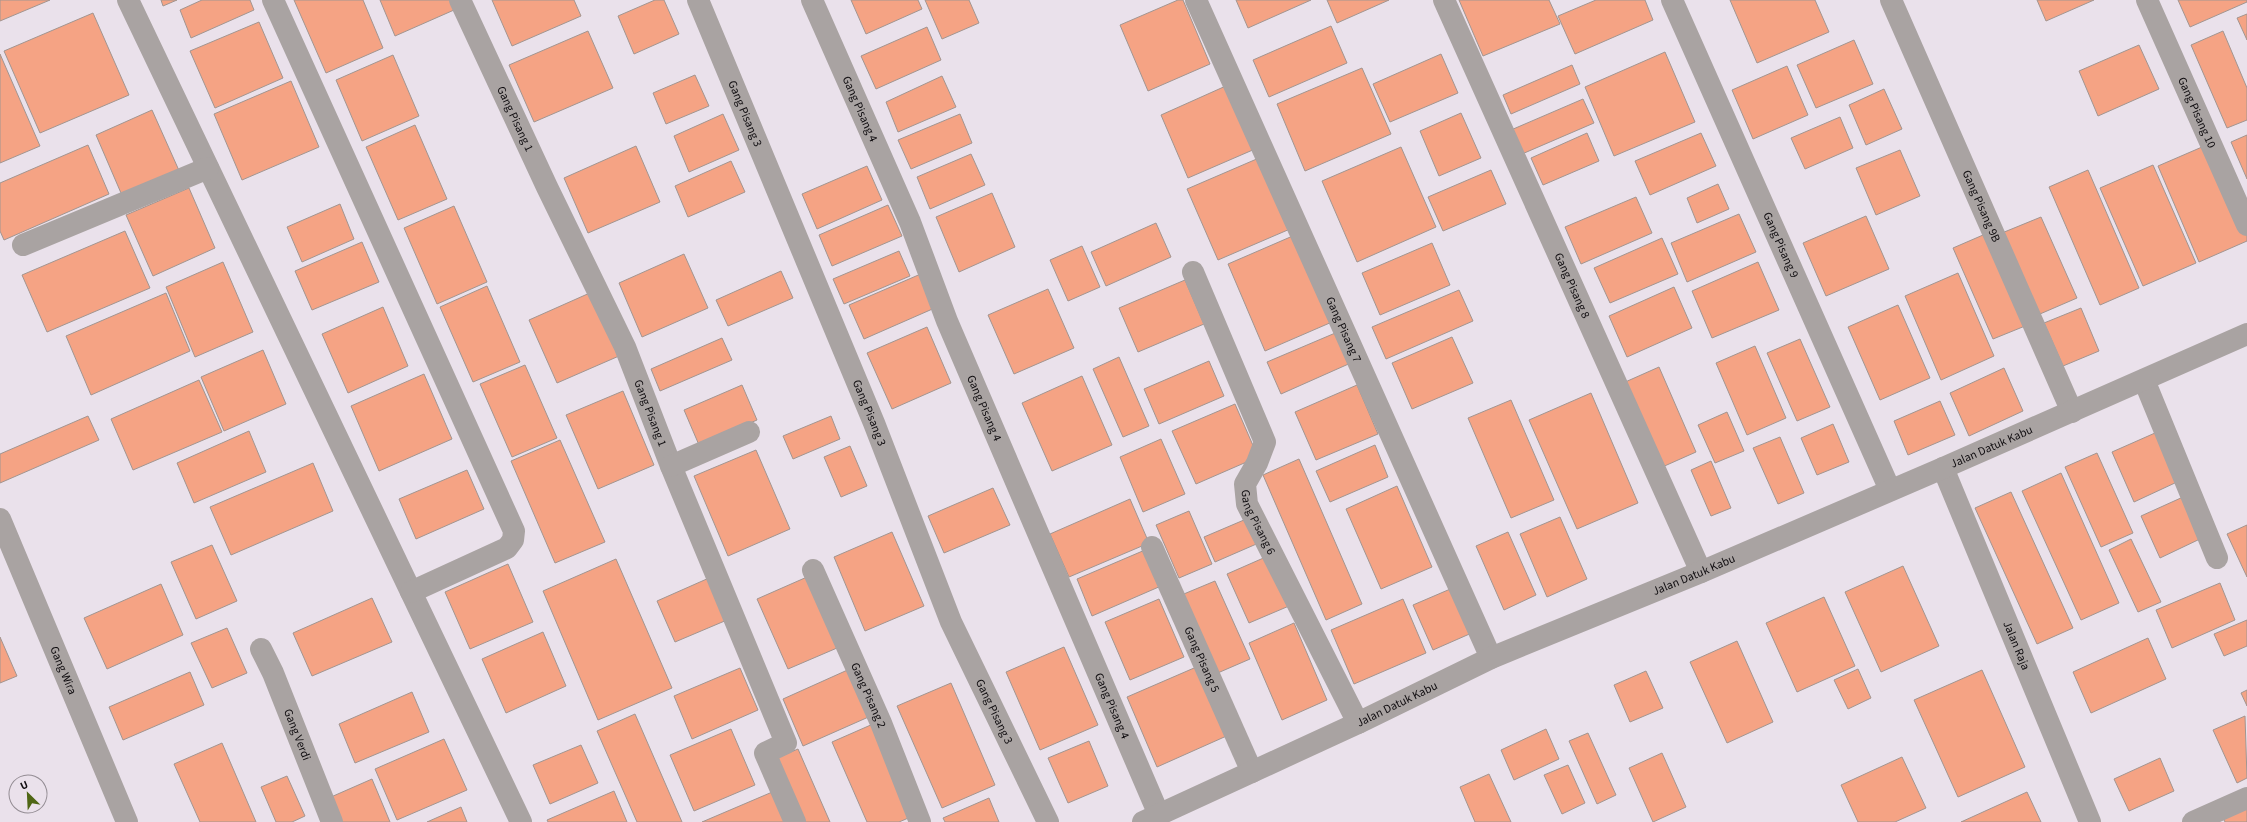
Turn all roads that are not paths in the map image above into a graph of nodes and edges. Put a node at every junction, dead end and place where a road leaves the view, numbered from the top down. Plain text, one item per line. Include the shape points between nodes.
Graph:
1 (128, 0) edge
2 (273, 0) edge
3 (460, 0) edge
4 (698, 0) edge
5 (812, 0) edge
6 (1196, 0) edge
7 (1444, 0) edge
8 (1672, 0) edge
9 (1892, 0) edge
10 (2147, 0) edge
11 (208, 168) junction
12 (2247, 225) edge
13 (23, 245) dead end
14 (1193, 272) dead end
15 (2247, 334) edge
16 (2144, 380) junction
17 (2072, 412) junction
18 (749, 432) dead end
19 (671, 466) junction
20 (1943, 468) junction
21 (1890, 490) junction
22 (0, 519) edge
23 (1152, 547) dead end
24 (2217, 558) dead end
25 (813, 570) dead end
26 (1702, 572) junction
27 (411, 592) junction
28 (261, 649) dead end
29 (1491, 658) junction
30 (1358, 723) junction
31 (1252, 772) junction
32 (2247, 798) edge
33 (1151, 819) edge
34 (127, 822) edge
35 (332, 822) edge
36 (522, 822) edge
37 (795, 822) edge
38 (920, 822) edge
39 (1048, 822) edge
40 (2090, 822) edge
41 (2193, 822) edge

1 - 11 street
2 - 27 street via 514,531 513,540 507,548
3 - 19 street, Gang Pisang 1 via 625,346
4 - 39 street, Gang Pisang 3 via 874,423 951,622
5 - 33 street, Gang Pisang 4 via 910,222 947,321
6 - 29 street, Gang Pisang 7
7 - 26 street, Gang Pisang 8
8 - 21 street, Gang Pisang 9
9 - 17 street, Gang Pisang 9B
10 - 12 street, Gang Pisang 10
11 - 13 street
11 - 27 street
14 - 30 street, Gang Pisang 6 via 1265,442 1245,484 1247,504
15 - 16 street, Jalan Datuk Kabu
16 - 17 street, Jalan Datuk Kabu
16 - 24 street
17 - 20 street, Jalan Datuk Kabu
18 - 19 street
19 - 37 street, Gang Pisang 1 via 786,743 765,753
20 - 21 street, Jalan Datuk Kabu
20 - 40 street, Jalan Raja
21 - 26 street, Jalan Datuk Kabu
22 - 34 street, Gang Wira
23 - 31 street, Gang Pisang 5
25 - 38 street, Gang Pisang 2 via 881,723
26 - 29 street, Jalan Datuk Kabu
27 - 36 street
28 - 35 street, Gang Verdi
29 - 30 street, Jalan Datuk Kabu
30 - 31 street, Jalan Datuk Kabu
31 - 33 street, Jalan Datuk Kabu
32 - 41 street

